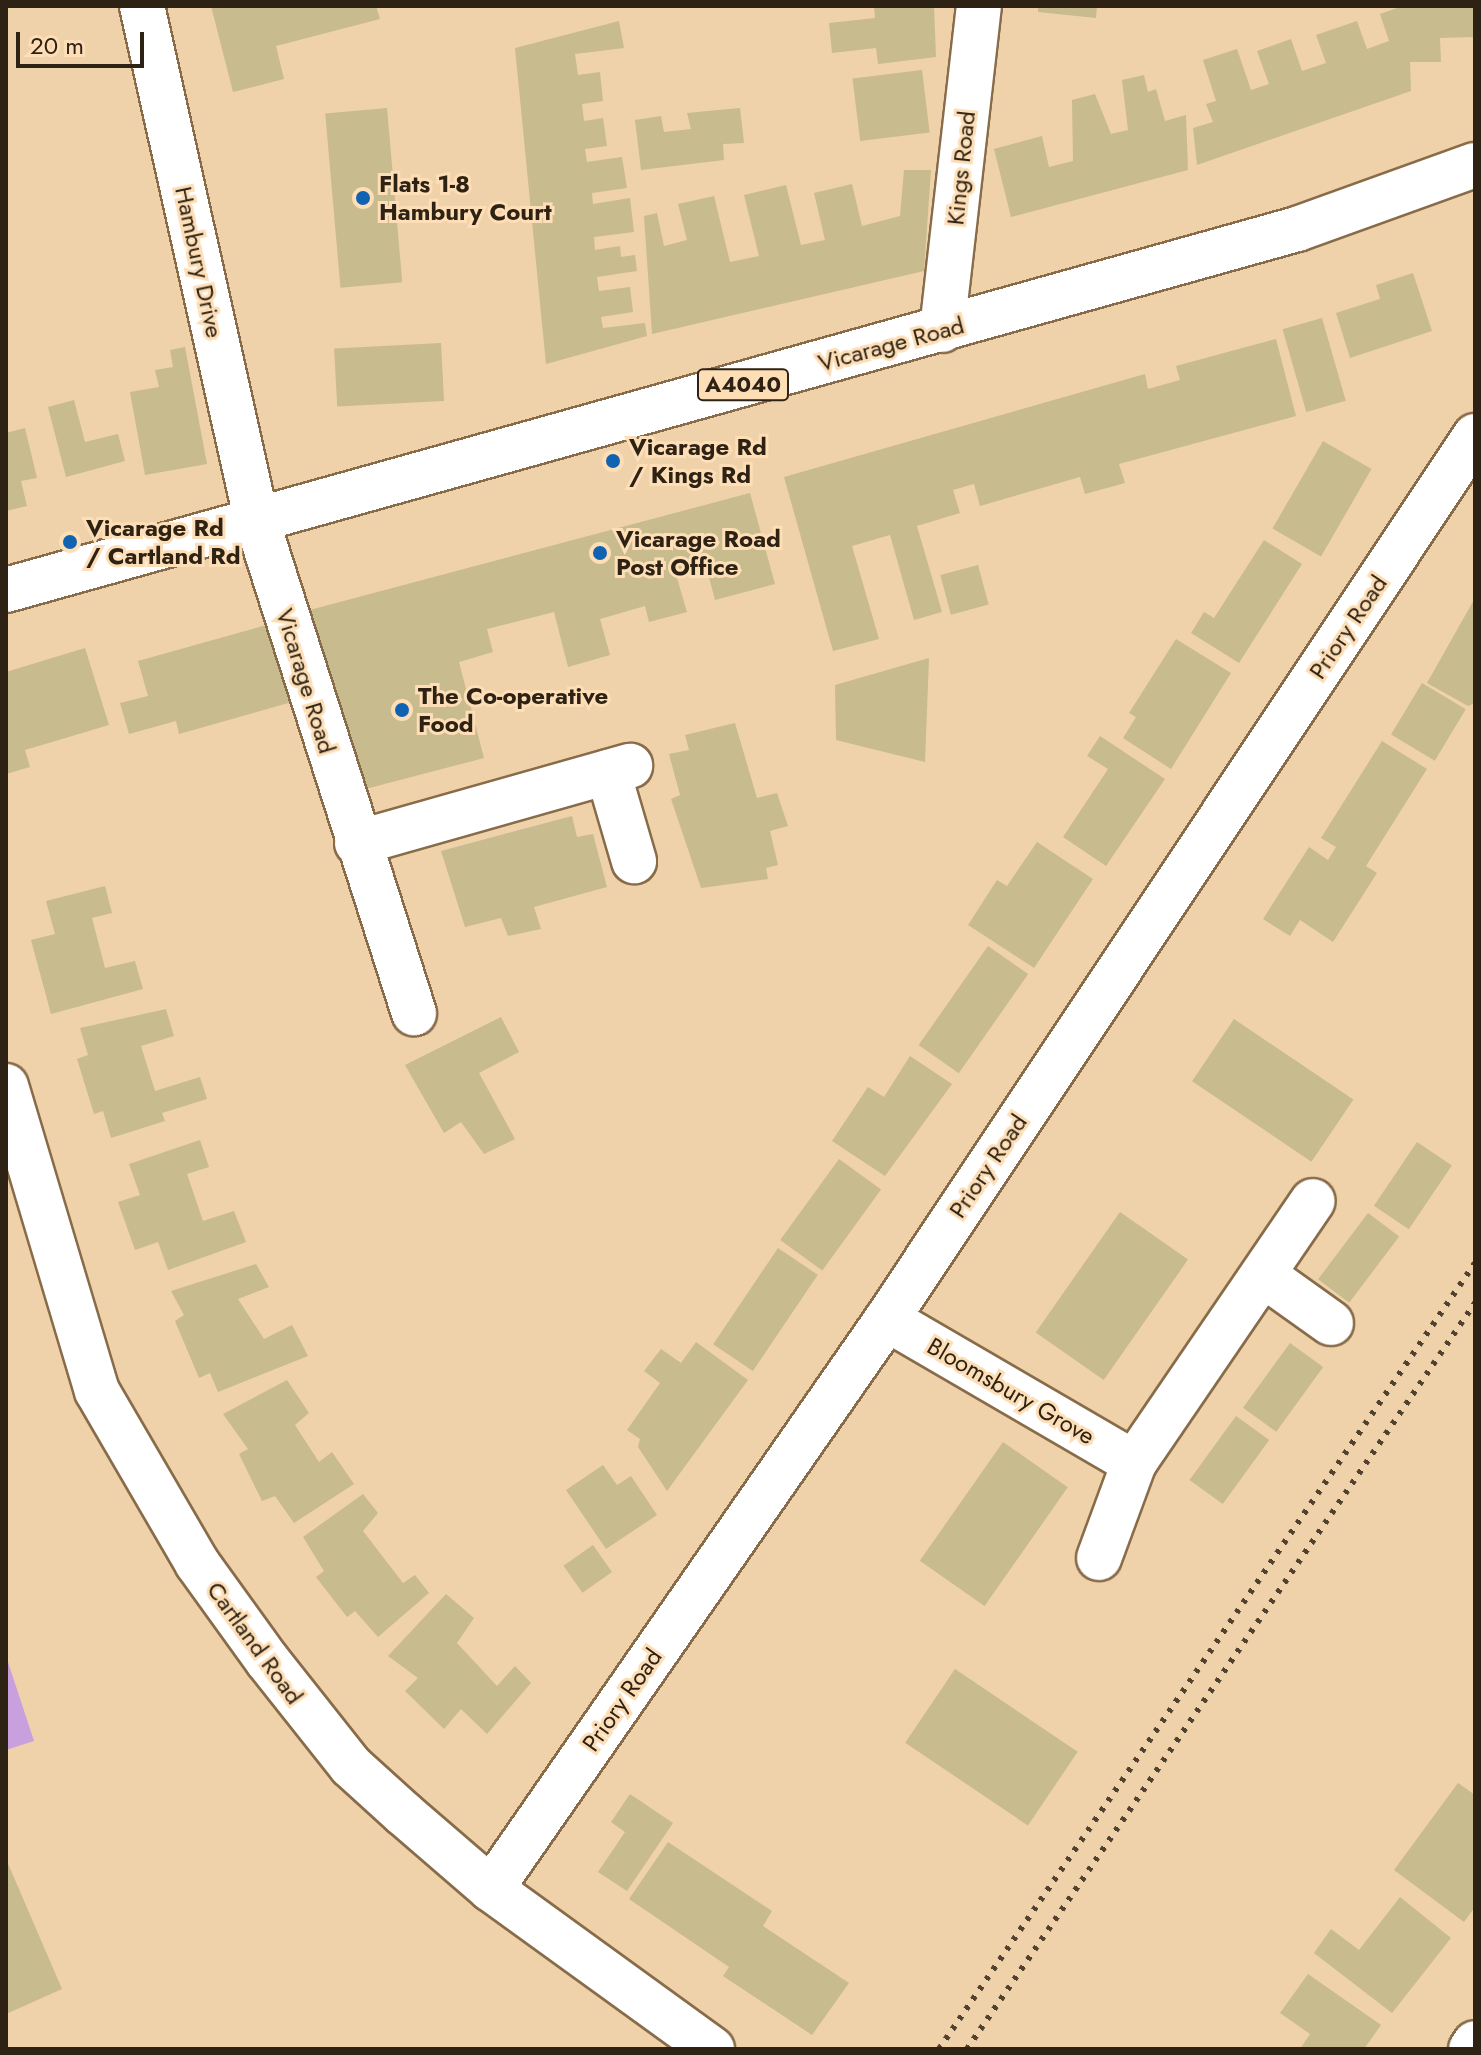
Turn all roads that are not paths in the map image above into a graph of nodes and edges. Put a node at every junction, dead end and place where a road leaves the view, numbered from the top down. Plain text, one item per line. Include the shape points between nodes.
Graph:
1 (142, 6) edge
2 (979, 6) edge
3 (1475, 165) edge
4 (942, 330) junction
5 (1475, 436) edge
6 (256, 518) junction
7 (6, 590) edge
8 (357, 843) junction
9 (634, 861) dead end
10 (414, 1013) dead end
11 (6, 1086) edge
12 (1313, 1201) dead end
13 (1265, 1276) junction
14 (887, 1319) junction
15 (1331, 1323) dead end
16 (1134, 1463) junction
17 (1099, 1558) dead end
18 (491, 1889) junction
19 (1475, 2043) edge
20 (712, 2049) edge
21 (1471, 2049) edge

1 - 6 street, Hambury Drive
2 - 4 street, Kings Road
3 - 4 street, Vicarage Road / A4040 via 1297,229
4 - 6 street, Vicarage Road / A4040
5 - 14 street, Priory Road
6 - 7 street, Vicarage Road / A4040
6 - 8 street, Vicarage Road
8 - 9 street via 619,769
8 - 10 street, Vicarage Road
11 - 18 street, Cartland Road via 97,1391 197,1563 351,1766
12 - 13 street
13 - 15 street
13 - 16 street
14 - 16 street, Bloomsbury Grove
14 - 18 street, Priory Road
16 - 17 street
18 - 20 street, Cartland Road
19 - 21 street

